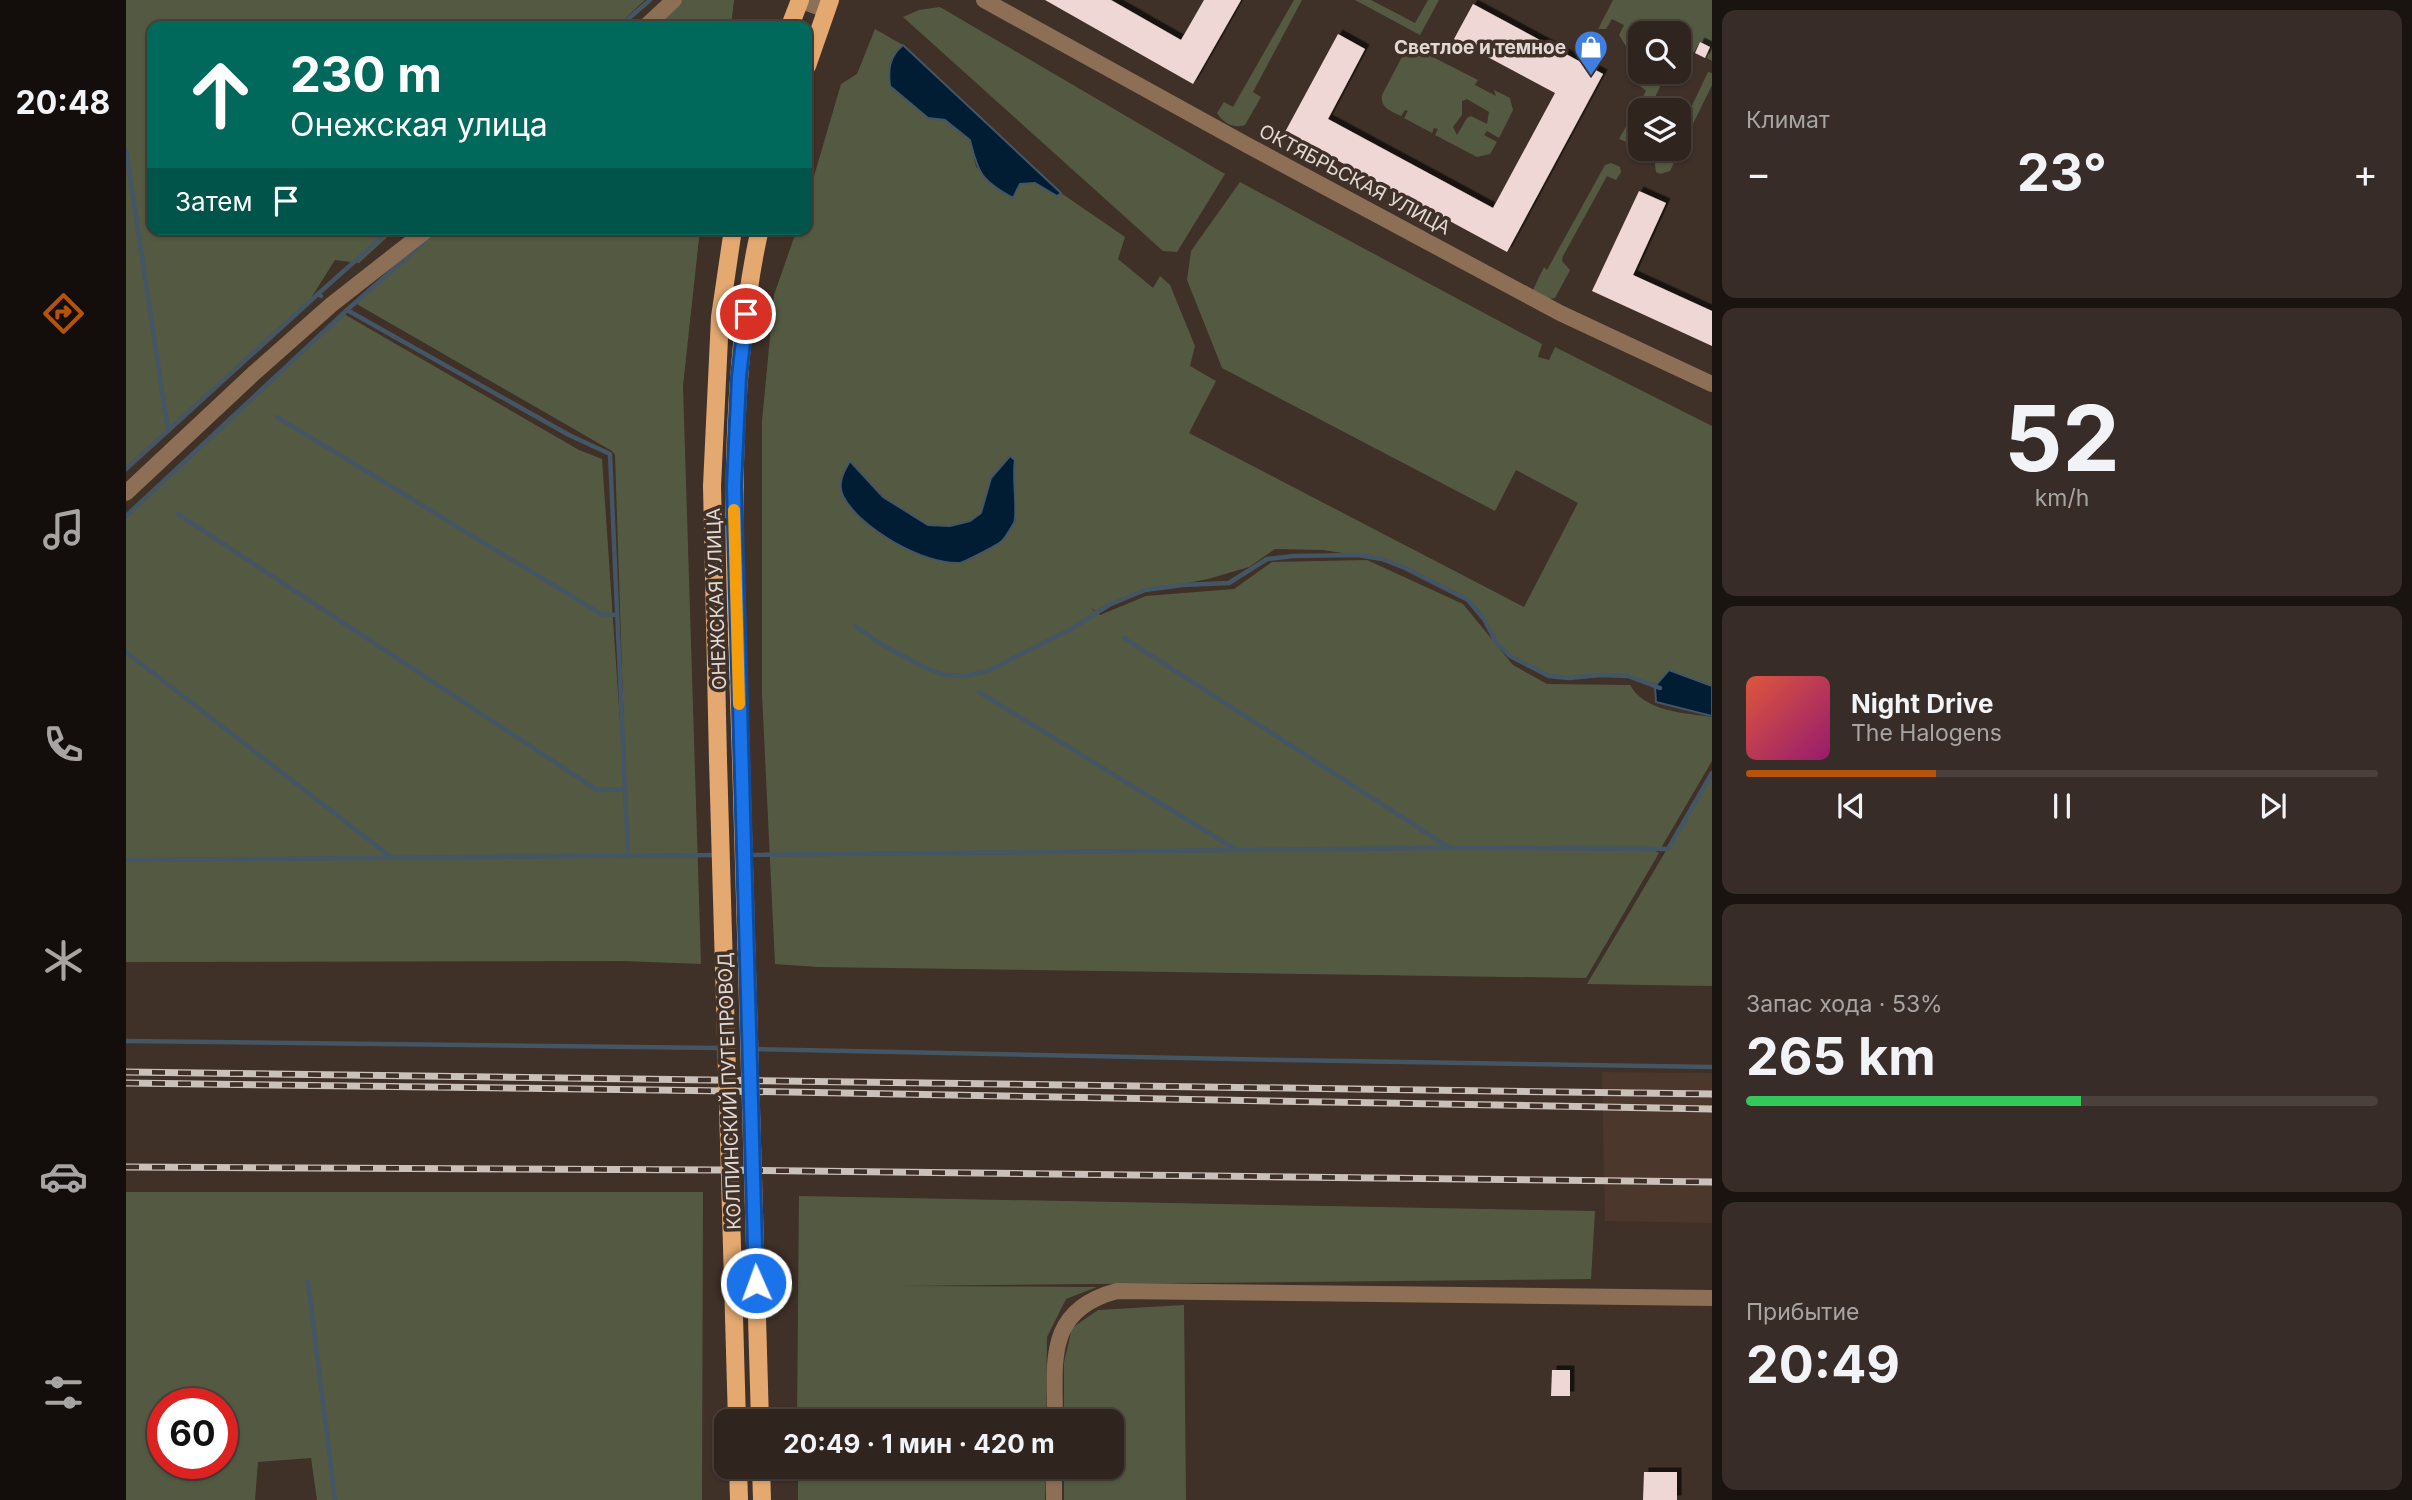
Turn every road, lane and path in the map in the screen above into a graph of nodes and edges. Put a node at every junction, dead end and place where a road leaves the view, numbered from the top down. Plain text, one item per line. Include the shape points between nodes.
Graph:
1 (674, 0) edge
2 (799, 0) edge
3 (984, 0) edge
4 (828, 5) edge
5 (651, 21) edge
6 (792, 21) edge
7 (812, 51) edge
8 (420, 235) edge
9 (732, 235) edge
10 (759, 235) edge
11 (1712, 384) edge
12 (126, 493) edge
13 (718, 760) joint
14 (741, 760) joint
15 (1712, 1298) edge
16 (737, 1409) edge
17 (760, 1409) edge
18 (1055, 1409) edge
19 (738, 1479) edge
20 (761, 1479) edge
21 (1054, 1479) edge
22 (739, 1500) edge
23 (762, 1500) edge
24 (1054, 1500) edge

1 - 5 street
2 - 4 street
2 - 6 main road
3 - 11 street, ОКТЯБРЬСКАЯ УЛИЦА via 1560,313
4 - 7 main road
8 - 12 street via 331,304
9 - 13 main road, ОНЕЖСКАЯ УЛИЦА via 720,317 712,486
10 - 14 main road, ОНЕЖСКАЯ УЛИЦА via 739,377 734,487
13 - 16 main road, КОЛПИНСКИЙ ПУТЕПРОВОД, bridge
14 - 17 main road, КОЛПИНСКИЙ ПУТЕПРОВОД, bridge
15 - 18 street via 1117,1291 1082,1306 1063,1328 1054,1354
19 - 22 main road
20 - 23 main road
21 - 24 street

